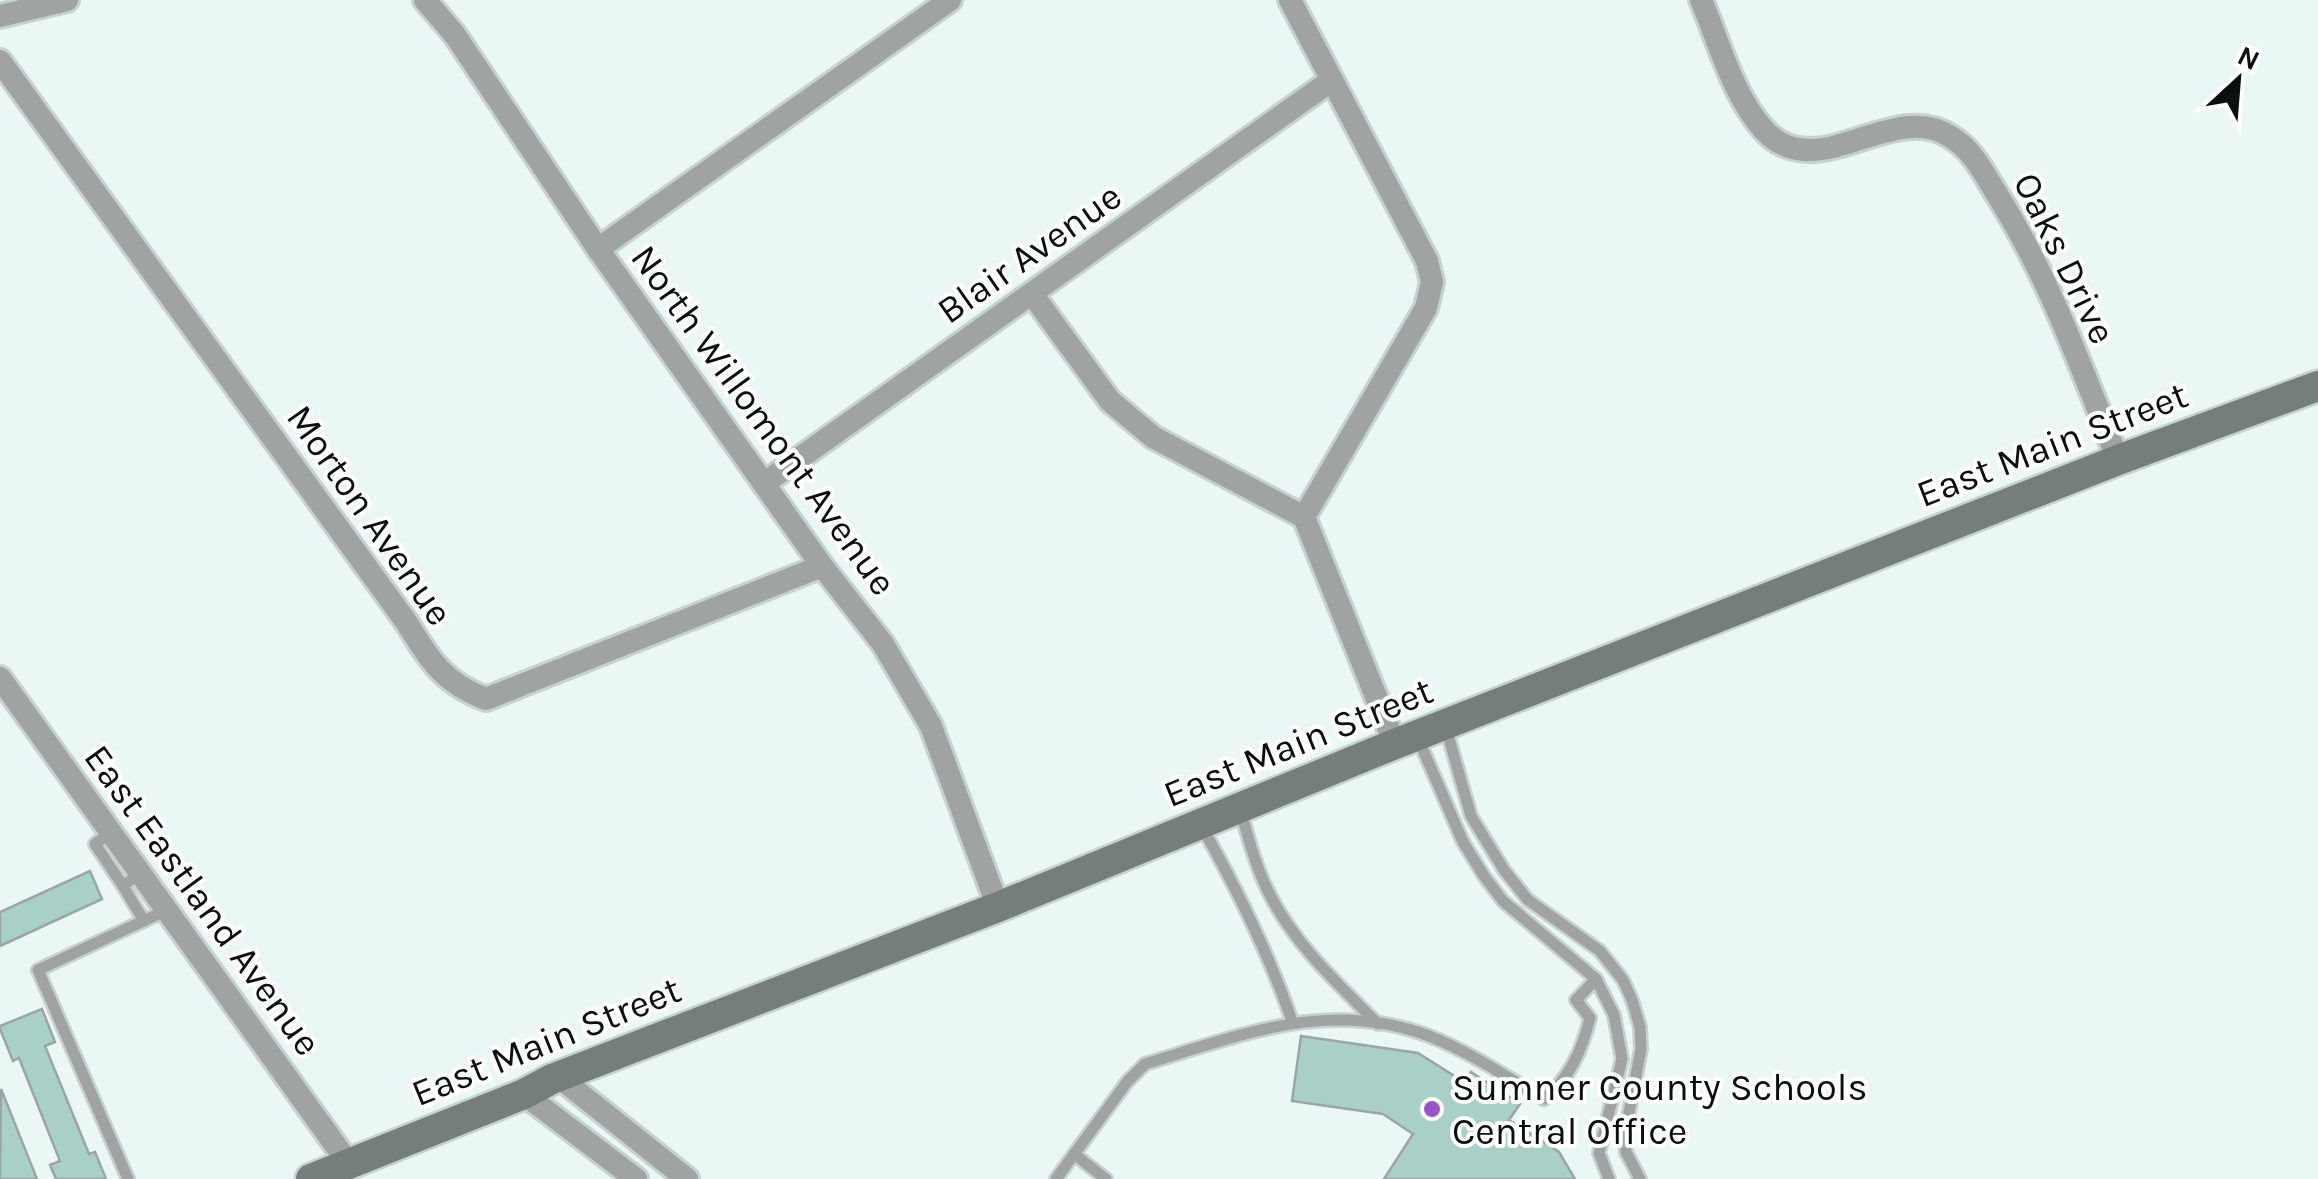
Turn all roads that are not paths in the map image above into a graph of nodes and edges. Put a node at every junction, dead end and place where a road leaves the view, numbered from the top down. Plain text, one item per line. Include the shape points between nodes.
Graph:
1 (67, 0) edge
2 (424, 0) edge
3 (950, 0) edge
4 (1290, 0) edge
5 (1701, 0) edge
6 (0, 16) edge
7 (0, 61) edge
8 (1332, 80) junction
9 (598, 249) junction
10 (1032, 294) junction
11 (2318, 386) edge
12 (2118, 460) junction
13 (766, 482) junction
14 (1304, 518) junction
15 (822, 566) junction
16 (0, 678) edge
17 (1419, 735) junction
18 (1239, 808) junction
19 (1200, 824) junction
20 (131, 879) junction
21 (998, 907) junction
22 (167, 910) junction
23 (144, 921) junction
24 (1596, 978) junction
25 (1292, 1021) junction
26 (1378, 1024) junction
27 (559, 1077) junction
28 (524, 1094) junction
29 (1074, 1154) junction
30 (349, 1164) junction
31 (128, 1179) edge
32 (311, 1179) edge
33 (636, 1179) edge
34 (687, 1179) edge
35 (1056, 1179) edge
36 (1106, 1179) edge
37 (1609, 1179) edge
38 (1640, 1179) edge

1 - 6 street
2 - 9 street, North Willomont Avenue via 455,35
3 - 9 street
4 - 8 street
5 - 12 street, Oaks Drive via 1748,108 1782,145 1828,149 1870,134 1929,126 1977,160 2044,276
7 - 15 street, Morton Avenue via 426,655 458,688 486,699
8 - 10 street, Blair Avenue
8 - 14 street via 1432,282 1426,308
9 - 13 street, North Willomont Avenue
10 - 13 street, Blair Avenue
10 - 14 street via 1110,401 1138,425
11 - 12 street, East Main Street
12 - 17 street, East Main Street
13 - 15 street, North Willomont Avenue
14 - 17 street
15 - 21 street, North Willomont Avenue via 883,644 931,726
16 - 20 street, East Eastland Avenue via 110,832
17 - 18 street, East Main Street
17 - 24 lane via 1463,842 1502,901
17 - 38 lane via 1528,900 1600,951 1623,980 1640,1026 1625,1134
18 - 19 street, East Main Street
18 - 26 lane via 1268,890 1289,926
19 - 21 street, East Main Street
19 - 25 lane
20 - 22 street, East Eastland Avenue
20 - 23 lane
21 - 27 street, East Main Street
22 - 23 lane
22 - 30 street, East Eastland Avenue
23 - 31 lane via 38,970
24 - 26 lane via 1576,1000 1590,1018 1572,1068 1544,1099 1427,1036
24 - 37 lane via 1614,1015 1622,1059 1599,1153
25 - 26 lane via 1335,1017
25 - 29 lane via 1146,1064
27 - 28 street, East Main Street
27 - 34 street
28 - 30 street, East Main Street
28 - 33 street
29 - 35 lane
29 - 36 lane
30 - 32 street, East Main Street

